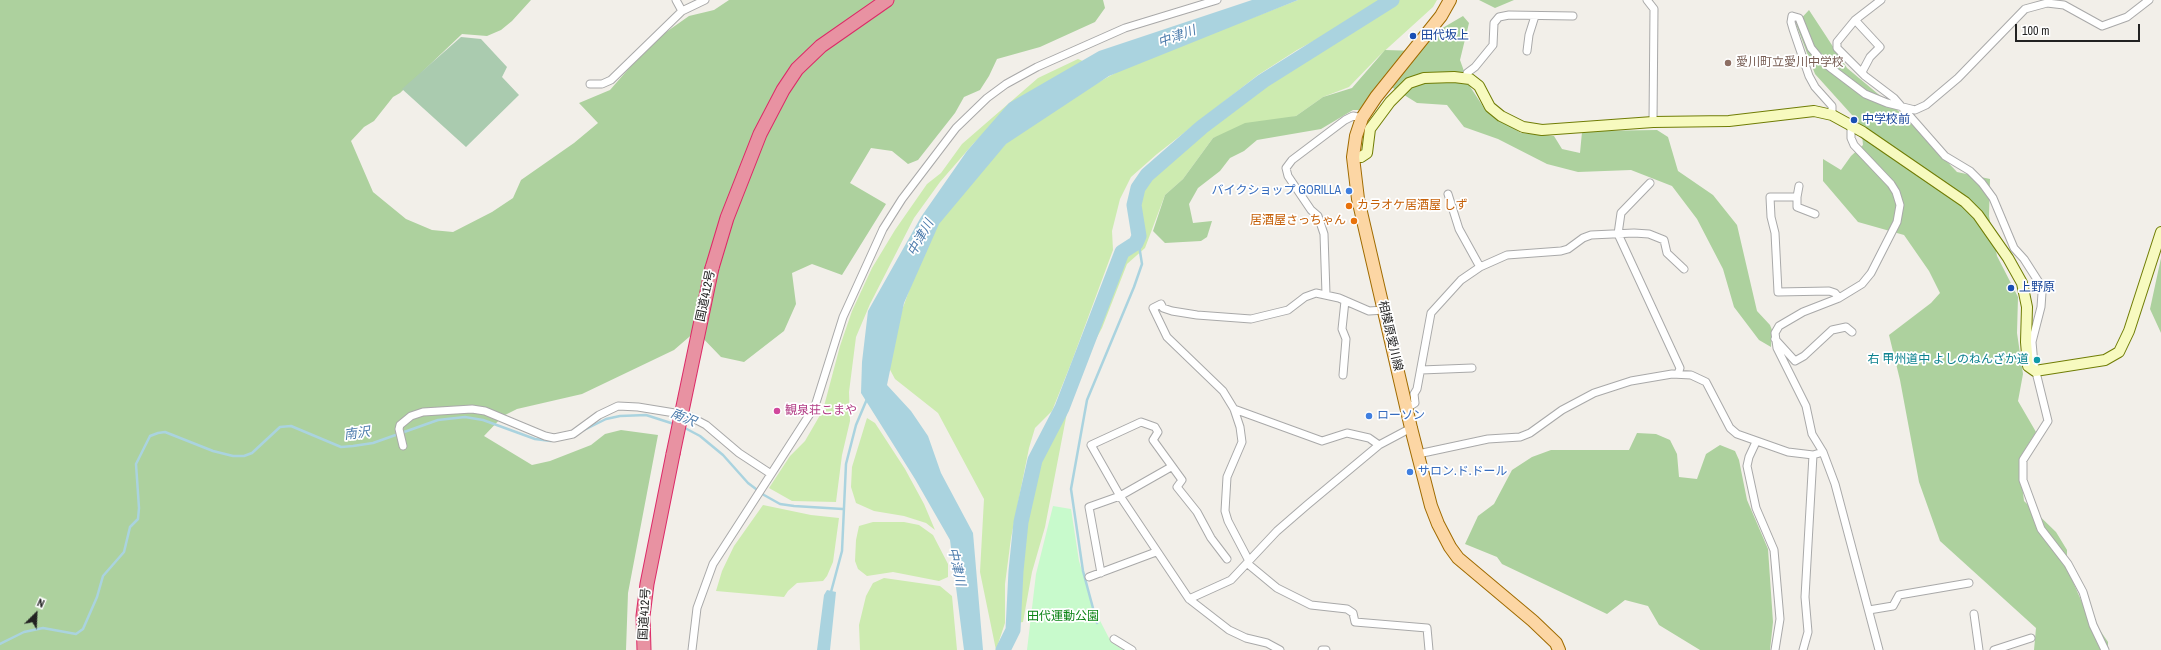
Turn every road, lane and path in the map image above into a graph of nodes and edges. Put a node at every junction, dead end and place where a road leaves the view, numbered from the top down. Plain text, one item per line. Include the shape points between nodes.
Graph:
1 (676, 0) edge
2 (705, 0) edge
3 (887, 0) edge
4 (1217, 0) edge
5 (1450, 0) edge
6 (1647, 0) edge
7 (1881, 0) edge
8 (2149, 0) edge
9 (682, 11) junction
10 (1536, 16) junction
11 (1574, 16) dead end
12 (1855, 20) junction
13 (1527, 51) dead end
14 (1862, 72) junction
15 (1466, 78) junction
16 (590, 84) dead end
17 (1904, 109) junction
18 (1832, 115) junction
19 (1362, 118) junction
20 (1653, 122) junction
21 (1851, 124) junction
22 (1353, 157) junction
23 (1650, 183) dead end
24 (1799, 186) dead end
25 (1448, 194) dead end
26 (1797, 197) junction
27 (1815, 214) dead end
28 (2161, 232) edge
29 (1618, 234) junction
30 (1480, 267) junction
31 (1684, 268) dead end
32 (1326, 294) junction
33 (1839, 298) junction
34 (1345, 301) junction
35 (1384, 310) junction
36 (1852, 332) dead end
37 (1775, 339) junction
38 (1472, 368) dead end
39 (1421, 370) junction
40 (2036, 371) junction
41 (1678, 374) junction
42 (1343, 376) dead end
43 (1407, 408) junction
44 (1234, 409) junction
45 (1411, 428) junction
46 (1756, 442) junction
47 (1379, 445) junction
48 (403, 446) dead end
49 (1823, 452) junction
50 (1418, 454) junction
51 (1813, 455) junction
52 (1171, 467) junction
53 (769, 478) junction
54 (1120, 496) junction
55 (1156, 552) junction
56 (1227, 559) dead end
57 (1248, 562) junction
58 (1101, 573) junction
59 (1089, 577) dead end
60 (1969, 583) dead end
61 (1189, 599) junction
62 (1869, 610) junction
63 (1974, 614) dead end
64 (2031, 638) dead end
65 (1114, 639) dead end
66 (1560, 648) edge
67 (644, 650) edge
68 (692, 650) edge
69 (1132, 650) edge
70 (1280, 650) edge
71 (1322, 650) edge
72 (1326, 650) edge
73 (1429, 650) edge
74 (1776, 650) edge
75 (1803, 650) edge
76 (1879, 650) edge
77 (1979, 650) edge
78 (1994, 650) edge
79 (2105, 650) edge

1 - 9 street
2 - 9 street
3 - 67 highway, 国道412号, bridge via 821,46 790,79 765,122 727,218 712,268 646,584 643,616
4 - 53 street via 1126,28 1037,67 1002,87 970,113 933,158 883,229 844,317 815,406
5 - 19 main road, 相模原愛川線 via 1441,16
6 - 20 street via 1654,8
7 - 12 street
8 - 17 street via 2127,17 2102,26 2064,5 2047,3 2030,6 2019,14 1958,78 1926,105 1915,110
9 - 16 street via 611,80 602,84
10 - 11 street
10 - 13 street via 1529,34
10 - 15 street via 1499,17 1494,23 1494,45 1467,73
12 - 14 street via 1880,47 1870,57
12 - 14 street via 1836,42 1837,48
14 - 17 street
15 - 20 street via 1479,86 1495,112 1523,127 1550,130
15 - 22 street via 1424,78 1409,83 1375,121 1368,134 1367,153 1361,157
17 - 18 street via 1865,94 1828,66 1811,48 1799,18 1792,16 1790,22 1809,76 1814,87 1832,106
17 - 40 street via 1945,156 1970,171 1982,183 1992,198 2014,248 2040,284 2042,303 2032,342
18 - 20 street via 1814,111 1729,121
18 - 21 street
19 - 22 main road, 相模原愛川線
19 - 32 street via 1353,116 1345,120 1292,160 1286,168 1287,174 1311,210 1318,216 1324,234
21 - 33 street via 1854,145 1892,184 1899,198 1899,214 1894,230 1867,279
21 - 40 street via 1965,202 1978,215 2022,283 2026,296 2028,366
22 - 35 main road, 相模原愛川線 via 1358,199
23 - 29 street via 1621,213
24 - 26 street
25 - 30 street via 1458,230
26 - 27 street via 1797,207
26 - 33 street via 1770,197 1771,217 1776,233 1778,292 1829,291
28 - 40 street via 2129,331 2119,352 2105,360
29 - 30 street via 1591,235 1561,251 1507,255
29 - 31 street via 1649,234 1664,240 1667,253
29 - 41 street via 1680,368
30 - 39 street via 1461,280 1431,314
32 - 34 street
32 - 44 street via 1313,293 1288,310 1251,319 1179,312 1168,310 1160,304 1153,308 1167,337 1223,392
33 - 37 street via 1803,312 1782,325 1775,333
34 - 35 street via 1369,311
34 - 42 street via 1342,329 1346,339
35 - 43 main road, 相模原愛川線
36 - 37 street via 1846,326 1832,330 1795,361
37 - 49 street via 1806,406 1812,434
38 - 39 street via 1458,371
39 - 43 street via 1414,394 1415,403
40 - 79 street via 2048,421 2023,460 2023,480 2041,529 2068,564 2083,592 2093,625
41 - 46 street via 1696,376 1706,382 1730,428
41 - 50 street via 1632,381 1594,393 1520,437 1488,439
43 - 45 main road, 相模原愛川線
44 - 47 street via 1322,441 1347,433 1369,438
44 - 57 street via 1242,442 1227,477 1225,511
45 - 47 street
45 - 50 main road, 相模原愛川線
46 - 51 street via 1788,452
46 - 74 street via 1747,466 1756,508 1774,550 1780,619
47 - 57 street via 1277,531
48 - 53 street via 400,425 423,412 472,409 485,411 554,438 573,434 599,415 618,406 638,407 687,415 706,426
49 - 51 street
49 - 62 street via 1843,507
50 - 66 main road, 相模原愛川線 via 1431,506 1450,547 1458,558
51 - 75 street via 1805,597 1809,614
52 - 54 street
52 - 54 street via 1153,440 1158,432 1155,426 1141,422 1091,445
52 - 56 street via 1182,480 1177,487 1197,512 1211,538
53 - 68 street via 719,554 707,577 696,616
54 - 55 street
54 - 58 street via 1089,507
55 - 58 street
55 - 61 street
57 - 61 street via 1226,583
57 - 73 street via 1277,588 1311,605 1347,609 1353,613 1355,622 1427,628
58 - 59 street
60 - 62 street via 1910,589 1899,595 1893,606
61 - 70 street via 1229,630
62 - 76 street
63 - 77 street
64 - 78 street
65 - 69 street
71 - 72 street

